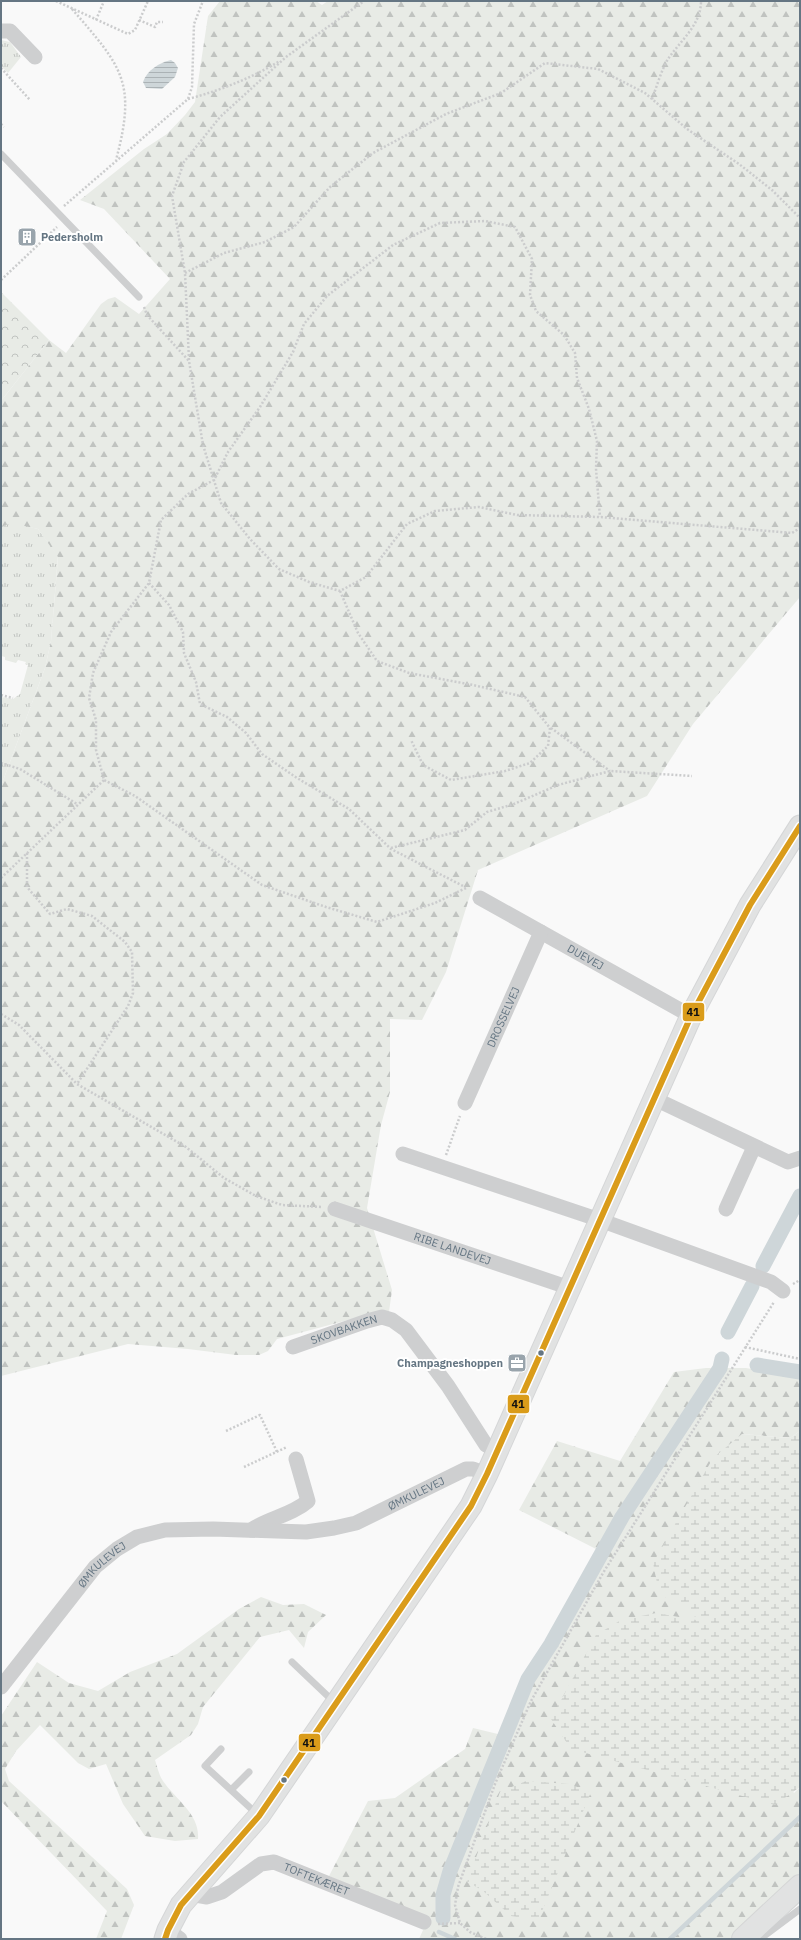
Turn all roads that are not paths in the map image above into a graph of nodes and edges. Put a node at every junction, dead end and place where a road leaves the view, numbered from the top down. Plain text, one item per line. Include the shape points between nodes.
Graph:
1 (1, 31) edge
2 (35, 57) dead end
3 (1, 154) edge
4 (139, 297) road end
5 (800, 826) edge
6 (480, 898) road end
7 (541, 932) junction
8 (691, 1016) junction
9 (655, 1100) junction
10 (466, 1103) road end
11 (754, 1147) junction
12 (403, 1154) dead end
13 (800, 1158) edge
14 (336, 1209) road end
15 (726, 1209) dead end
16 (600, 1220) junction
17 (570, 1288) junction
18 (783, 1292) road end
19 (293, 1347) dead end
20 (293, 1452) road end
21 (497, 1452) junction
22 (487, 1474) junction
23 (251, 1530) junction
24 (292, 1662) dead end
25 (1, 1687) edge
26 (336, 1704) junction
27 (221, 1749) dead end
28 (249, 1772) dead end
29 (231, 1790) junction
30 (259, 1816) junction
31 (800, 1886) edge
32 (190, 1894) junction
33 (800, 1901) edge
34 (800, 1909) edge
35 (424, 1922) road end
36 (171, 1936) edge
37 (743, 1939) edge
38 (760, 1939) edge

1 - 2 street via 10,31
3 - 4 lane
5 - 8 main road via 750,905
6 - 7 street, DUEVEJ
7 - 8 street, DUEVEJ
7 - 10 street, DROSSELVEJ
8 - 9 main road
9 - 11 street
9 - 16 main road
11 - 13 street via 788,1162
11 - 15 street
12 - 16 street
14 - 17 street, RIBE LANDEVEJ
16 - 17 main road
16 - 18 street via 771,1282
17 - 21 main road
19 - 21 street, SKOVBAKKEN via 367,1321 382,1317 392,1320 406,1330 448,1386 486,1445
20 - 23 street via 308,1501 302,1507 263,1522
21 - 22 main road
22 - 23 street, ØMKULEVEJ via 466,1469 356,1523 306,1532
22 - 26 main road via 467,1512
23 - 25 street, ØMKULEVEJ via 165,1530 137,1537 117,1549 95,1567
24 - 26 lane
26 - 30 main road
27 - 29 lane via 205,1766
28 - 29 lane
29 - 30 lane
30 - 32 main road
31 - 37 highway
32 - 35 street, TOFTEKÆRET via 207,1897 222,1892 261,1864 274,1862
32 - 36 main road via 181,1905
33 - 38 highway
34 - 38 lane

